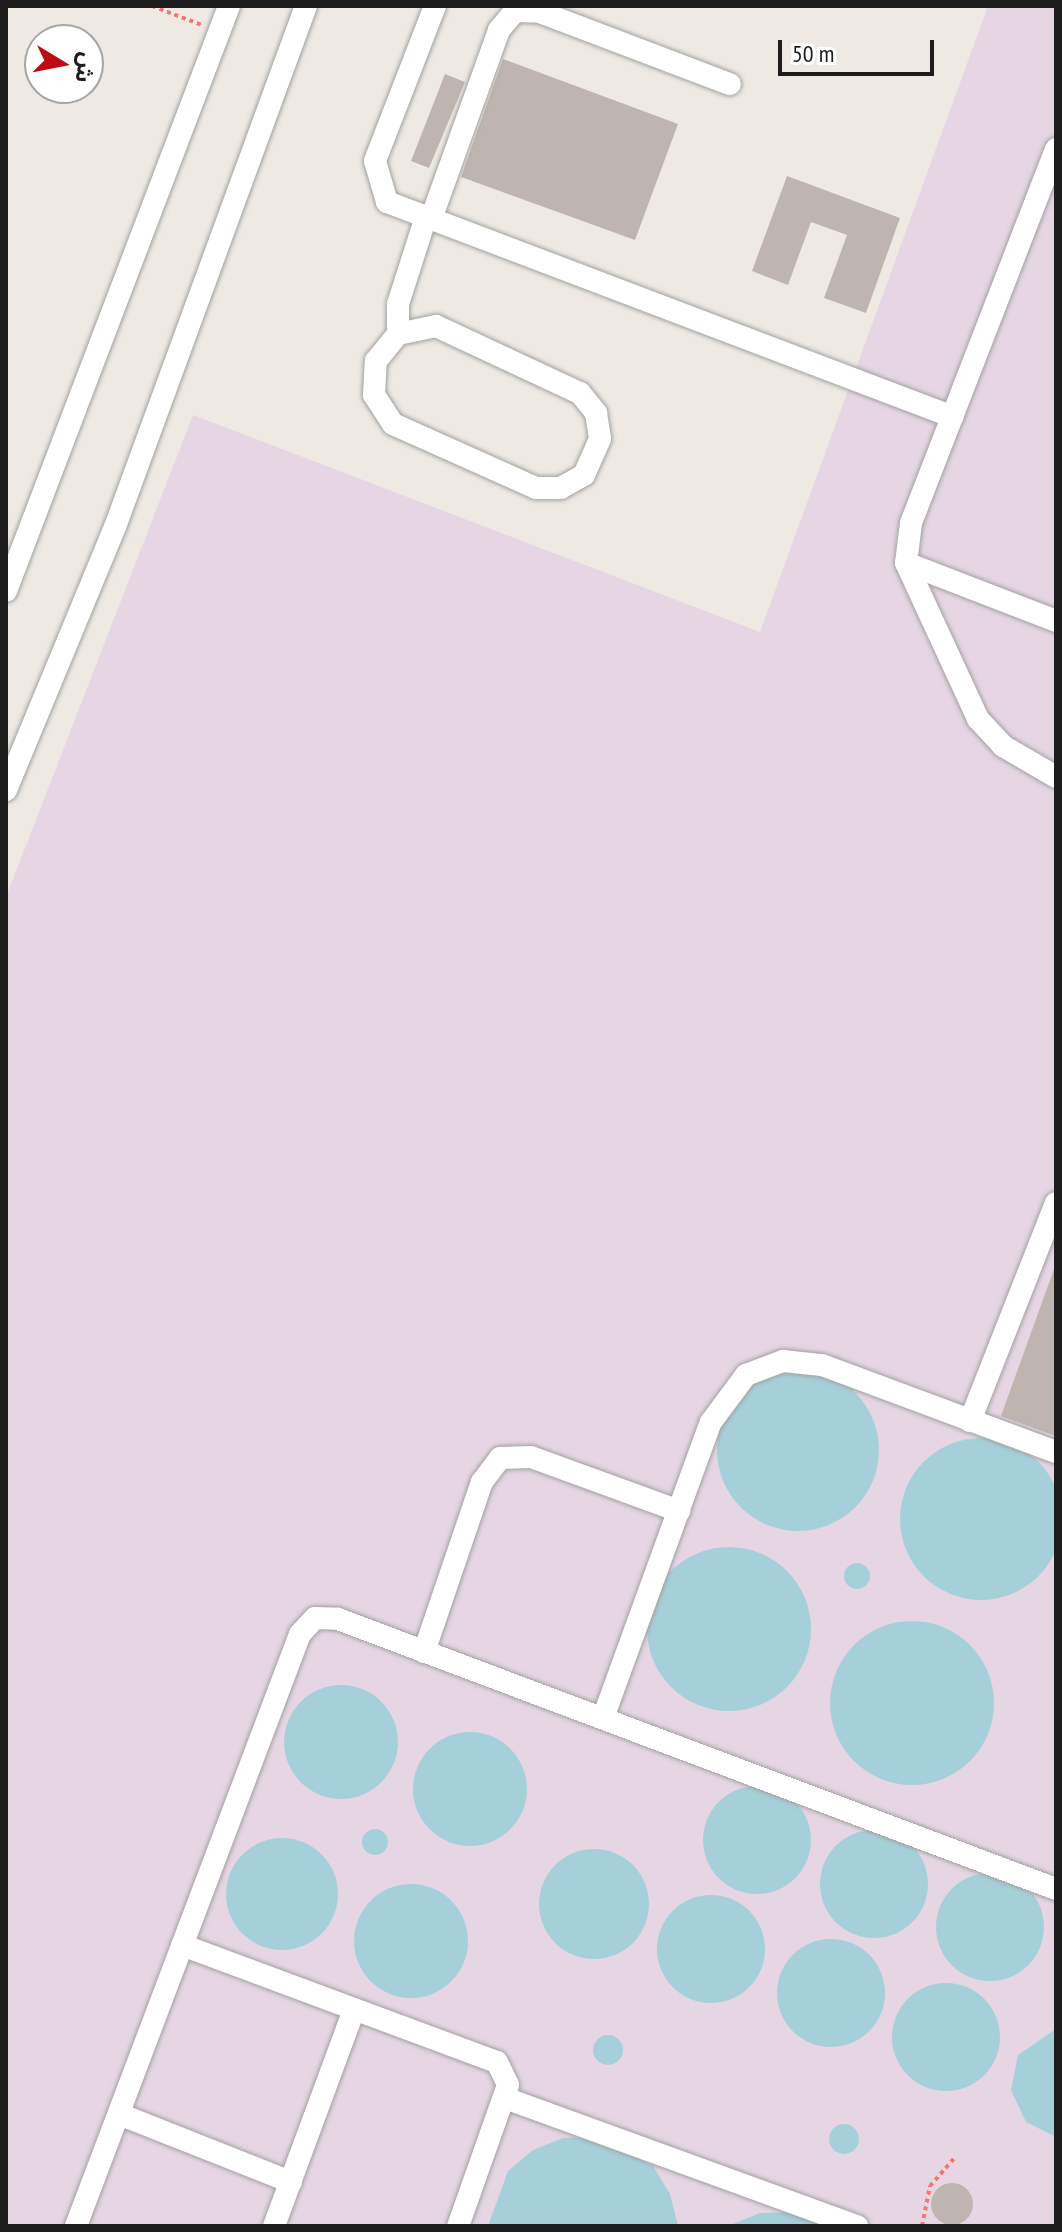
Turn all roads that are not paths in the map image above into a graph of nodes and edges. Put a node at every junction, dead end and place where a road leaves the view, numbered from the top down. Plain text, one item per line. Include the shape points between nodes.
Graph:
1 (229, 6) edge
2 (306, 6) edge
3 (435, 6) edge
4 (730, 84) dead end
5 (1056, 149) edge
6 (428, 218) junction
7 (398, 334) junction
8 (953, 417) junction
9 (906, 563) junction
10 (6, 591) edge
11 (1056, 621) edge
12 (1056, 777) edge
13 (6, 790) edge
14 (1056, 1203) edge
15 (970, 1421) junction
16 (1056, 1452) edge
17 (679, 1511) junction
18 (424, 1652) junction
19 (603, 1718) junction
20 (1056, 1889) edge
21 (182, 1945) junction
22 (353, 2012) junction
23 (505, 2098) junction
24 (119, 2114) junction
25 (291, 2182) junction
26 (76, 2226) edge
27 (274, 2226) edge
28 (458, 2226) edge
29 (857, 2226) edge

1 - 10 lane
2 - 13 lane via 115,527
3 - 6 lane via 375,161 387,202
4 - 6 lane via 540,12 515,11 499,30
5 - 8 lane
6 - 7 lane via 398,304
6 - 8 lane
7 - 7 lane via 384,345 372,378 374,395 393,424 536,488 561,488 592,464 599,426 580,393 448,330 423,326
8 - 9 lane via 911,523
9 - 11 lane
9 - 12 lane via 978,719 1003,746
14 - 15 lane
15 - 16 lane
15 - 17 lane via 822,1365 763,1365 719,1404
17 - 18 lane via 531,1457 500,1458 482,1482
17 - 19 lane
18 - 19 lane
18 - 21 lane via 326,1616 306,1624
19 - 20 lane
21 - 22 lane
21 - 24 lane
22 - 23 lane via 497,2062 508,2085
22 - 25 lane
23 - 28 lane
23 - 29 lane
24 - 25 lane
24 - 26 lane
25 - 27 lane

